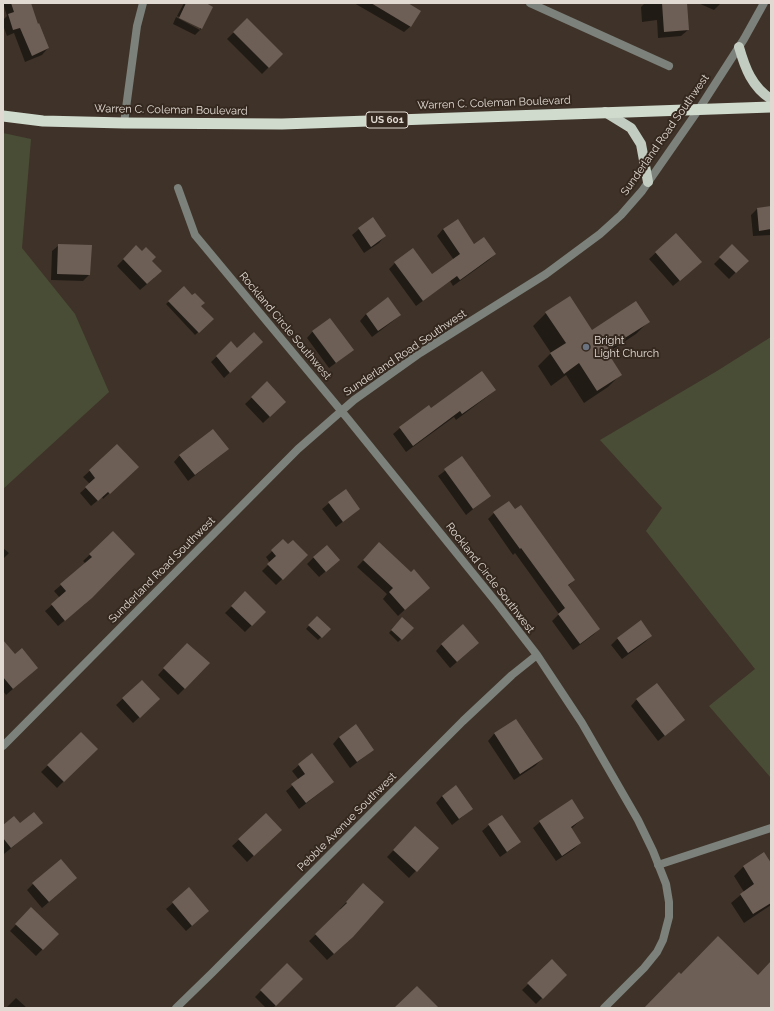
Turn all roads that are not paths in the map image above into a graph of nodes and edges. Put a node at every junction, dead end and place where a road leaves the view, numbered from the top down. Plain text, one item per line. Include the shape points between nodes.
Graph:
1 (143, 3) edge
2 (530, 3) edge
3 (764, 3) edge
4 (739, 47) junction
5 (669, 66) dead end
6 (771, 99) edge
7 (771, 107) edge
8 (699, 109) junction
9 (605, 112) junction
10 (3, 116) edge
11 (124, 123) junction
12 (648, 182) junction
13 (178, 188) dead end
14 (341, 411) junction
15 (537, 655) junction
16 (3, 746) edge
17 (771, 828) edge
18 (658, 865) junction
19 (176, 1008) edge
20 (604, 1008) edge

1 - 11 street via 136,26
2 - 5 street
3 - 4 street, Sunderland Road Southwest
4 - 6 main road via 752,81
4 - 8 street, Sunderland Road Southwest
7 - 8 highway, Warren C. Coleman Boulevard / US 601
8 - 9 highway, Warren C. Coleman Boulevard / US 601
8 - 12 street, Sunderland Road Southwest
9 - 11 highway, Warren C. Coleman Boulevard / US 601 via 282,124
9 - 12 main road via 631,128 641,144
10 - 11 highway, Warren C. Coleman Boulevard / US 601 via 43,121
12 - 14 street, Sunderland Road Southwest via 622,215 600,234 546,274 420,353
13 - 14 street, Rockland Circle Southwest via 195,235
14 - 15 street, Rockland Circle Southwest
14 - 16 street, Sunderland Road Southwest via 298,449
15 - 18 street, Rockland Circle Southwest via 582,723 638,820
15 - 19 street, Pebble Avenue Southwest via 463,721
17 - 18 street
18 - 20 street, Rockland Circle Southwest via 666,884 669,902 669,917 663,940 644,968

